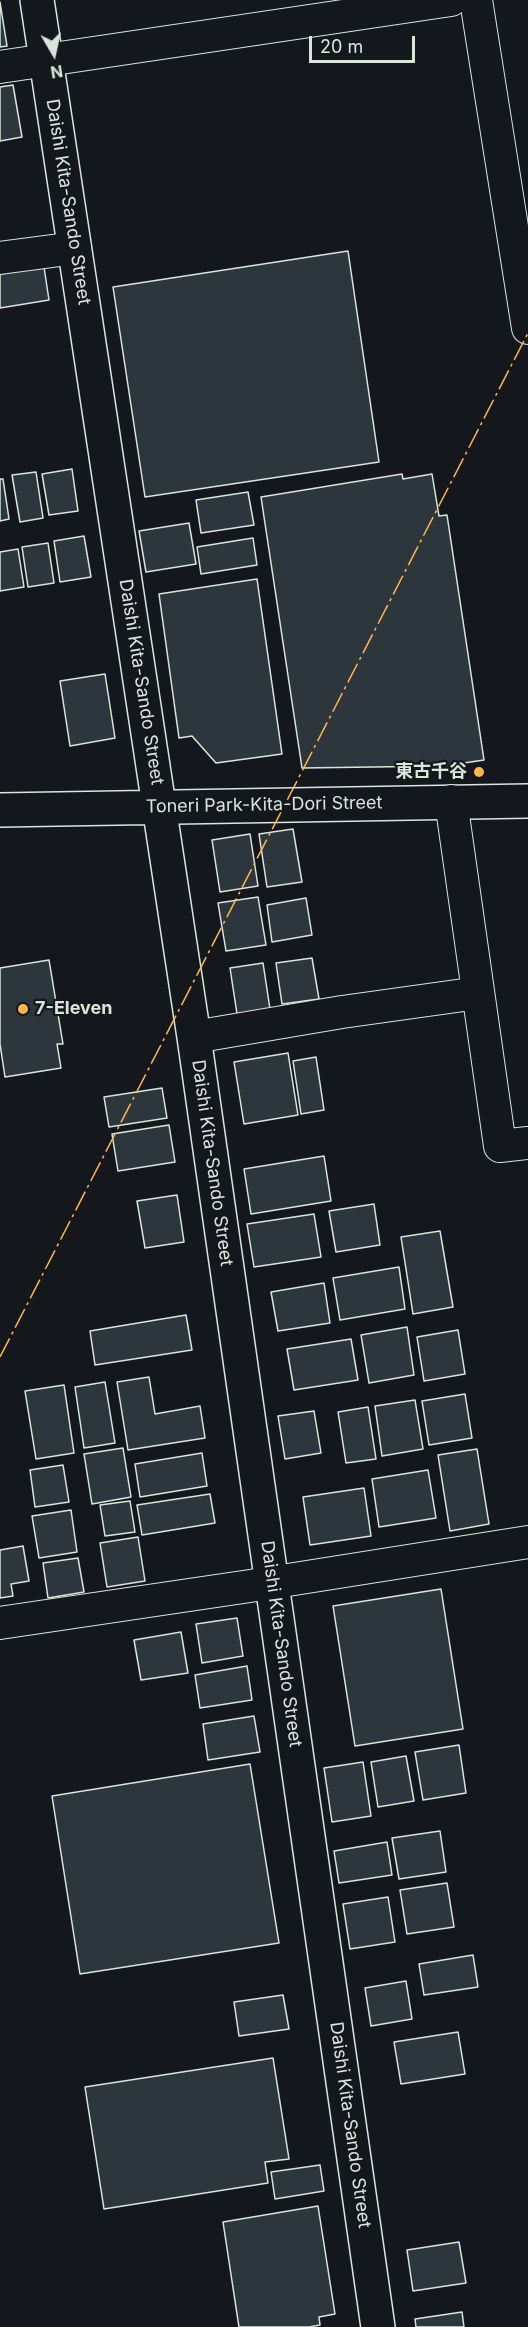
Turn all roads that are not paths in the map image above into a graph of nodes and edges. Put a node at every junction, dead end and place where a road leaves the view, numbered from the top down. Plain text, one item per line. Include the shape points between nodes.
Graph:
1 (37, 0) edge
2 (451, 0) edge
3 (476, 0) edge
4 (46, 62) junction
5 (0, 68) edge
6 (75, 248) junction
7 (0, 258) edge
8 (528, 328) edge
9 (451, 801) junction
10 (528, 801) edge
11 (160, 807) junction
12 (0, 810) edge
13 (478, 993) junction
14 (194, 1037) junction
15 (528, 1143) edge
16 (528, 1542) edge
17 (272, 1582) junction
18 (0, 1623) edge
19 (378, 2327) edge

1 - 4 street, Daishi Kita-Sando Street
2 - 4 street
3 - 8 street
4 - 5 street
4 - 6 street, Daishi Kita-Sando Street
6 - 7 street
6 - 11 street, Daishi Kita-Sando Street
9 - 10 street, Toneri Park-Kita-Dori Street
9 - 11 street, Toneri Park-Kita-Dori Street
9 - 13 street
11 - 12 street, Toneri Park-Kita-Dori Street
11 - 14 street, Daishi Kita-Sando Street
13 - 14 street
13 - 15 street via 500,1146
14 - 17 street, Daishi Kita-Sando Street
16 - 17 street
17 - 18 street
17 - 19 street, Daishi Kita-Sando Street

